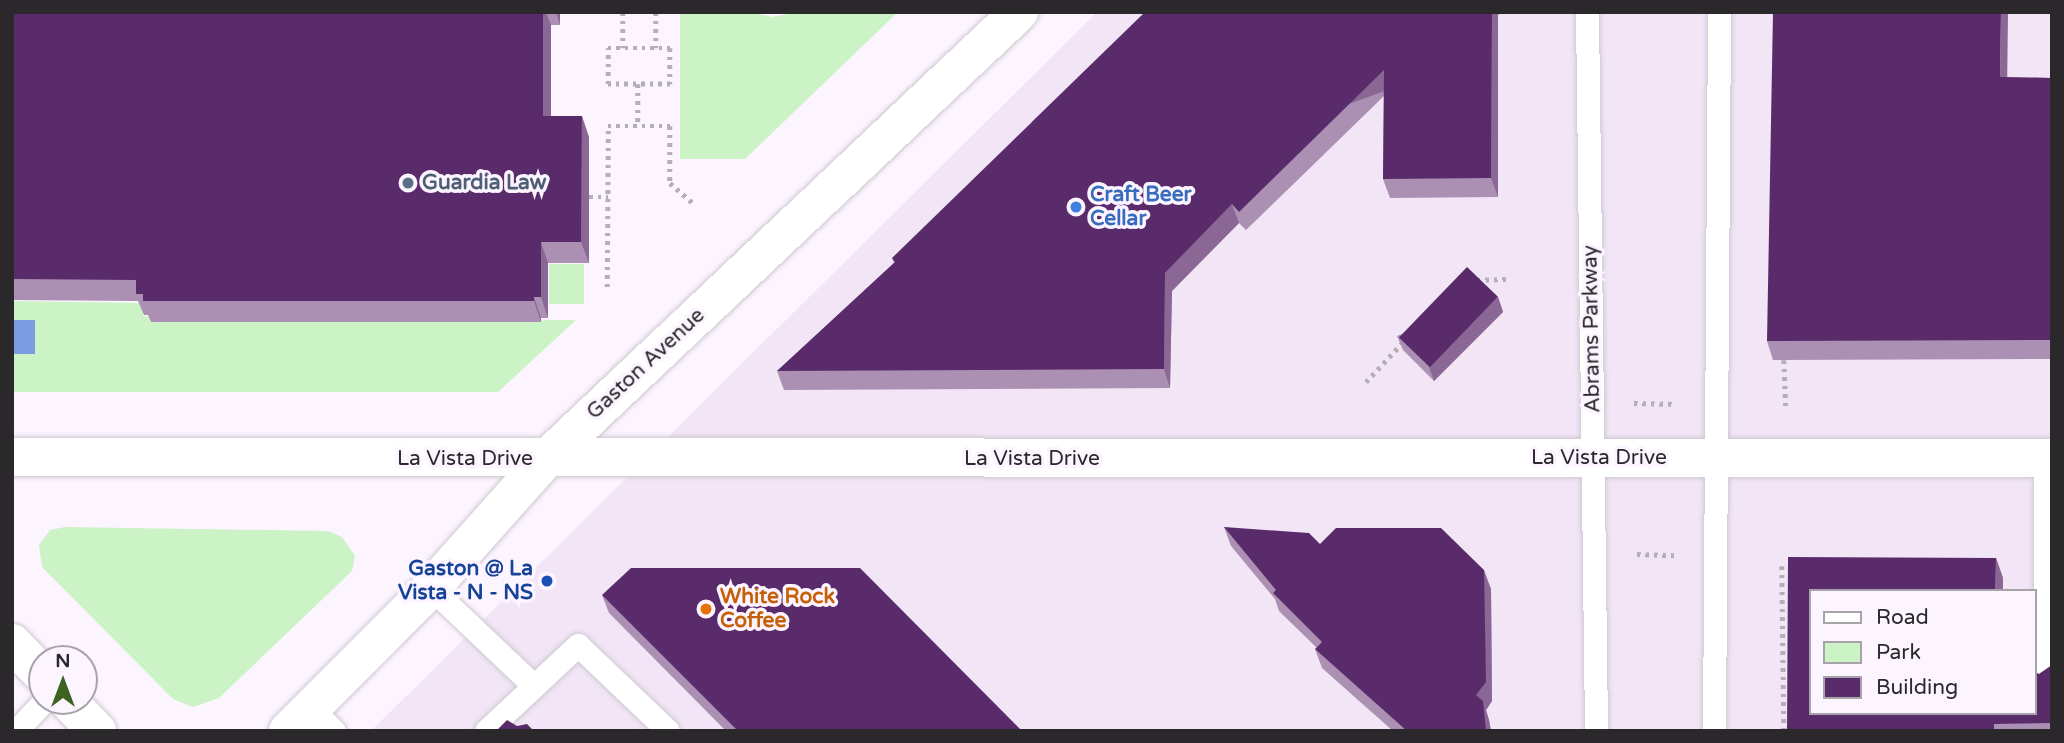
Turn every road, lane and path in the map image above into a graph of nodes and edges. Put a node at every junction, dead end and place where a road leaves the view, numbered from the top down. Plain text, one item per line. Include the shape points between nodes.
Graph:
1 (623, 12) edge
2 (656, 12) edge
3 (1019, 12) edge
4 (1587, 12) edge
5 (1719, 12) edge
6 (623, 48) junction
7 (656, 48) junction
8 (638, 84) junction
9 (638, 126) junction
10 (589, 197) dead end
11 (608, 197) junction
12 (695, 205) dead end
13 (1506, 279) dead end
14 (1472, 281) edge
15 (607, 287) dead end
16 (1413, 332) edge
17 (1784, 360) edge
18 (1366, 382) dead end
19 (1634, 403) dead end
20 (1680, 404) dead end
21 (1786, 407) dead end
22 (12, 457) edge
23 (1595, 458) junction
24 (1714, 458) junction
25 (2049, 458) edge
26 (546, 459) junction
27 (1637, 554) dead end
28 (1684, 555) dead end
29 (1782, 566) dead end
30 (430, 588) junction
31 (12, 643) edge
32 (28, 660) edge
33 (2045, 680) edge
34 (534, 686) junction
35 (506, 712) junction
36 (31, 715) edge
37 (82, 715) edge
38 (311, 723) edge
39 (16, 731) edge
40 (97, 731) edge
41 (486, 731) edge
42 (526, 731) edge
43 (668, 731) edge
44 (1595, 731) edge
45 (1714, 731) edge
46 (1784, 731) edge

1 - 6 path
2 - 7 path
3 - 26 street, Gaston Avenue
4 - 23 lane, Abrams Parkway
5 - 24 lane
6 - 7 path
6 - 8 path via 608,48 608,84
7 - 8 path via 670,48 670,84
8 - 9 path
9 - 11 path via 608,126
9 - 12 path via 670,126 670,183
10 - 11 path
11 - 15 path
13 - 14 path
16 - 18 path
17 - 21 path
19 - 20 path
22 - 26 street, La Vista Drive
23 - 24 street, La Vista Drive
23 - 26 street, La Vista Drive
23 - 44 lane, Abrams Parkway
24 - 25 street, La Vista Drive
24 - 45 lane
25 - 33 lane
26 - 30 street, Gaston Avenue
27 - 28 path
29 - 46 path
30 - 34 lane
30 - 38 street, Gaston Avenue
31 - 32 street
34 - 35 lane
34 - 43 lane via 578,645
35 - 41 lane
35 - 42 lane
36 - 39 lane
37 - 40 street

